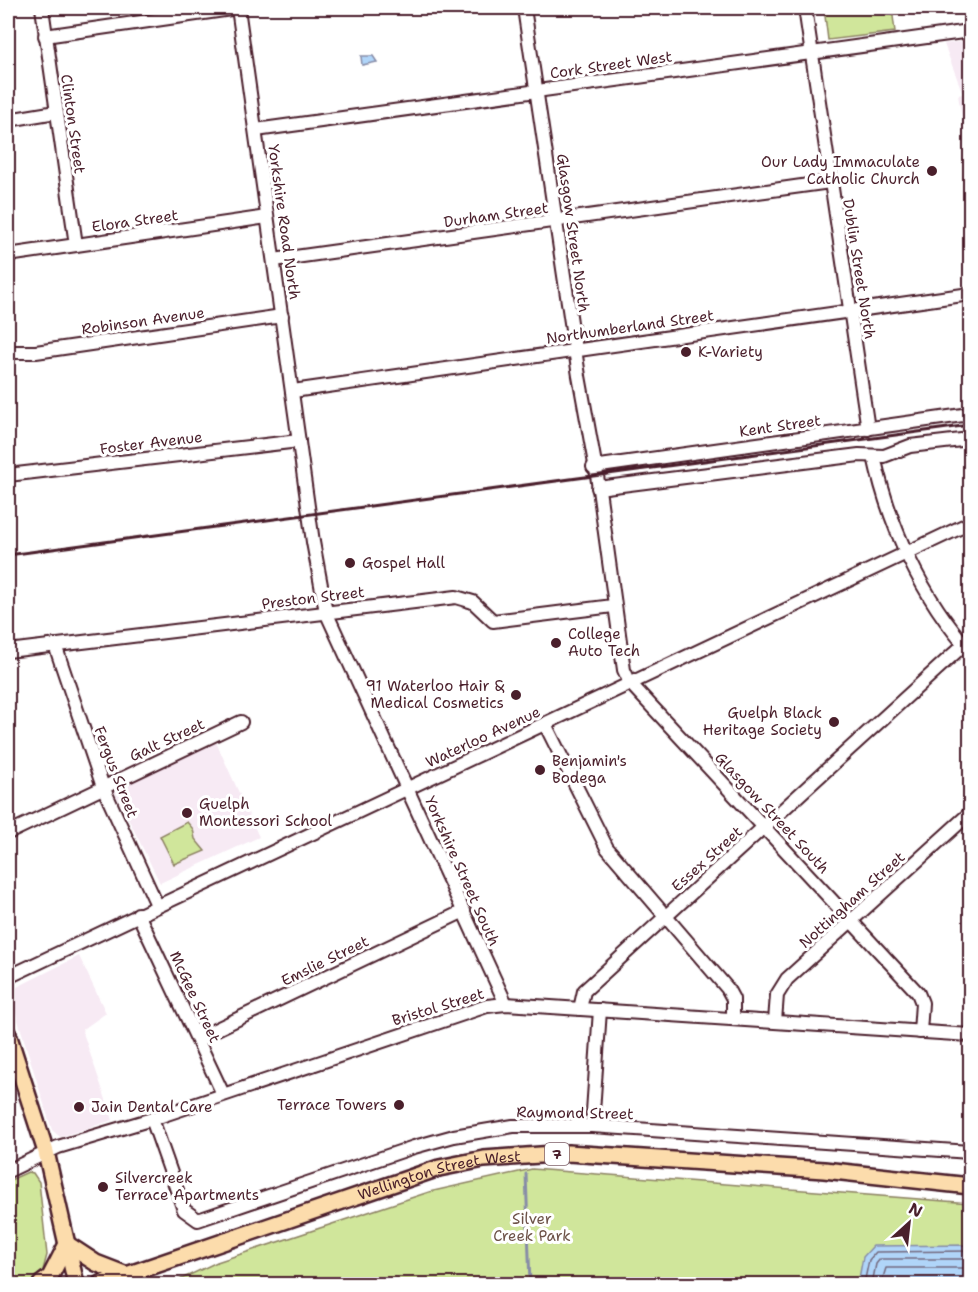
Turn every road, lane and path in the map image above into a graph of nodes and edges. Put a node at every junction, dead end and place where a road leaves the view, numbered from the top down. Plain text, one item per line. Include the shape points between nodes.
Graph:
1 (42, 8) edge
2 (238, 8) edge
3 (524, 8) edge
4 (805, 8) edge
5 (970, 31) edge
6 (45, 36) junction
7 (812, 52) junction
8 (536, 90) junction
9 (56, 112) junction
10 (8, 120) edge
11 (256, 130) junction
12 (830, 182) junction
13 (267, 217) junction
14 (556, 221) junction
15 (75, 245) junction
16 (8, 255) edge
17 (274, 260) junction
18 (970, 294) edge
19 (850, 309) junction
20 (282, 316) junction
21 (575, 350) junction
22 (8, 352) edge
23 (292, 391) junction
24 (970, 414) edge
25 (868, 429) junction
26 (970, 439) edge
27 (299, 441) junction
28 (874, 456) junction
29 (593, 467) junction
30 (8, 475) edge
31 (598, 488) junction
32 (310, 514) joint
33 (970, 523) edge
34 (906, 554) junction
35 (613, 606) junction
36 (326, 612) junction
37 (55, 645) junction
38 (968, 645) edge
39 (8, 651) edge
40 (630, 683) junction
41 (241, 722) dead end
42 (545, 724) junction
43 (103, 787) junction
44 (408, 788) junction
45 (970, 813) edge
46 (765, 827) junction
47 (8, 833) edge
48 (157, 905) junction
49 (464, 911) junction
50 (138, 914) junction
51 (666, 916) junction
52 (852, 921) junction
53 (8, 977) edge
54 (506, 1004) junction
55 (580, 1009) junction
56 (600, 1010) junction
57 (733, 1019) junction
58 (775, 1021) junction
59 (920, 1032) junction
60 (8, 1034) edge
61 (970, 1035) edge
62 (198, 1038) junction
63 (223, 1094) junction
64 (152, 1119) junction
65 (592, 1126) junction
66 (46, 1152) junction
67 (970, 1152) edge
68 (8, 1171) edge
69 (970, 1186) edge
70 (68, 1244) junction
71 (124, 1280) edge
72 (41, 1284) edge
73 (76, 1284) edge
74 (100, 1284) edge

1 - 6 street, Clinton Street
2 - 6 street
2 - 11 street, Yorkshire Road North
3 - 8 street, Glasgow Street North
4 - 7 street, Dublin Street North
5 - 7 street, Cork Street West
6 - 9 street, Clinton Street
7 - 8 street, Cork Street West
7 - 12 street, Dublin Street North
8 - 11 street, Cork Street West
8 - 14 street, Glasgow Street North
9 - 10 street
9 - 15 street, Clinton Street
11 - 13 street, Yorkshire Road North
12 - 14 street, Durham Street
12 - 19 street, Dublin Street North
13 - 15 street, Elora Street
13 - 17 street, Yorkshire Road North
14 - 17 street, Durham Street
14 - 21 street, Glasgow Street North
15 - 16 street, Elora Street
17 - 20 street, Yorkshire Road North
18 - 19 street, Northumberland Street via 858,312
19 - 21 street, Northumberland Street
19 - 25 street, Dublin Street North
20 - 22 street, Robinson Avenue via 36,352
20 - 23 street, Yorkshire Road North
21 - 23 street, Northumberland Street
21 - 29 street, Glasgow Street North
23 - 27 street, Yorkshire Road North
24 - 25 street, Kent Street
25 - 29 street, Kent Street
26 - 28 street via 910,446
27 - 30 street, Foster Avenue
27 - 32 street, Yorkshire Road North
28 - 31 street
28 - 34 street
29 - 31 street, Glasgow Street North
31 - 35 street, Glasgow Street North
32 - 36 street, Yorkshire Street South
33 - 34 street, Waterloo Avenue
34 - 38 street
34 - 40 street, Waterloo Avenue
35 - 36 street, Preston Street via 501,621 487,618 473,602 456,597
35 - 40 street, Glasgow Street South via 624,670
36 - 37 street, Preston Street
36 - 44 street, Yorkshire Street South
37 - 39 street, Preston Street
37 - 43 street, Fergus Street
38 - 46 street, Essex Street
40 - 42 street, Waterloo Avenue
40 - 46 street, Glasgow Street South
41 - 43 street, Galt Street
42 - 44 street, Waterloo Avenue
42 - 51 street via 607,848
43 - 47 street, Galt Street
43 - 48 street, Fergus Street
44 - 48 street, Waterloo Avenue
44 - 49 street, Yorkshire Street South
45 - 52 street, Nottingham Street
46 - 51 street, Essex Street
46 - 52 street, Glasgow Street South
48 - 50 street, Waterloo Avenue
49 - 54 street, Yorkshire Street South
49 - 62 street, Emslie Street
50 - 53 street, Waterloo Avenue
50 - 62 street, McGee Street
51 - 55 street, Essex Street via 584,991
51 - 57 street via 727,988 733,999
52 - 58 street, Nottingham Street via 783,984 776,1000
52 - 59 street, Glasgow Street South via 918,993 922,1003
54 - 55 street, Bristol Street
54 - 63 street, Bristol Street via 457,1014
55 - 56 street, Bristol Street
56 - 57 street, Bristol Street
56 - 65 street
57 - 58 street, Bristol Street
58 - 59 street, Bristol Street
59 - 61 street, Bristol Street
60 - 66 main road
62 - 63 street, McGee Street
63 - 64 street, Bristol Street
64 - 65 street, Raymond Street via 183,1210 198,1220 454,1136 513,1126
64 - 66 street, Bristol Street
65 - 67 street, Raymond Street
66 - 68 street, Bristol Street
66 - 70 main road
69 - 71 main road, Wellington Street West / 7 via 824,1170 568,1153 507,1156 439,1168
70 - 71 main road
70 - 72 main road via 50,1277
70 - 73 main road
71 - 74 main road, Wellington Street West / 7

